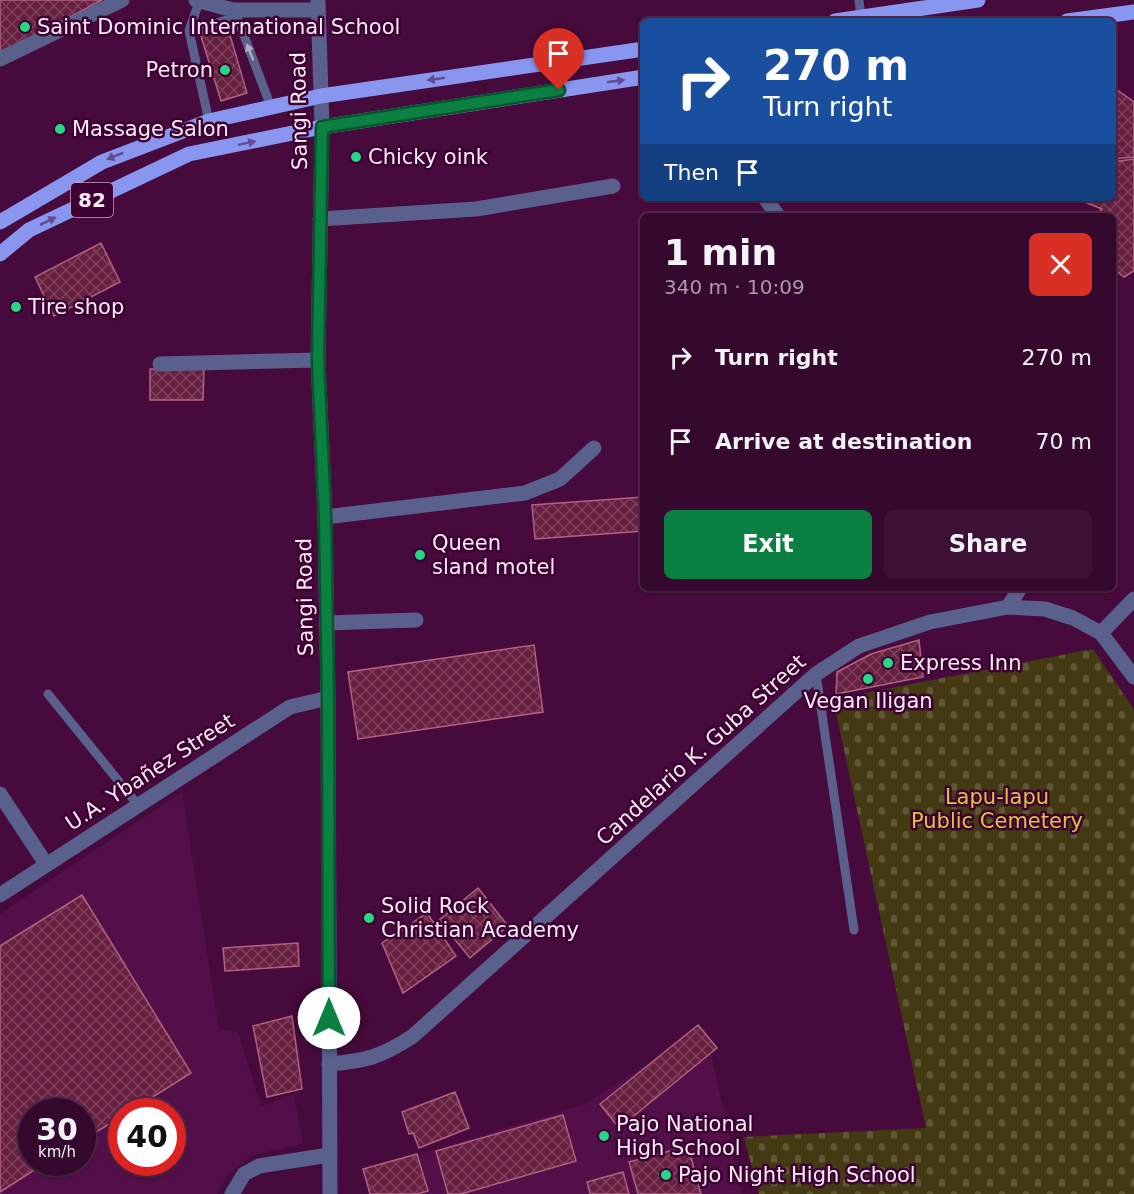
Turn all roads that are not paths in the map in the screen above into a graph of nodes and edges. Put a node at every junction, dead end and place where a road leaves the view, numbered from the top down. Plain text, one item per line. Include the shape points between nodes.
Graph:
1 (122, 0) edge
2 (859, 0) edge
3 (978, 0) edge
4 (198, 1) edge
5 (918, 4) edge
6 (318, 5) edge
7 (1134, 12) edge
8 (235, 14) junction
9 (861, 17) junction
10 (854, 18) edge
11 (1089, 18) edge
12 (189, 31) junction
13 (640, 50) edge
14 (0, 59) edge
15 (640, 78) edge
16 (321, 96) junction
17 (272, 107) junction
18 (209, 121) junction
19 (322, 127) junction
20 (613, 186) dead end
21 (320, 219) junction
22 (0, 222) edge
23 (0, 254) edge
24 (318, 360) junction
25 (160, 364) dead end
26 (594, 448) dead end
27 (325, 517) junction
28 (1018, 591) edge
29 (1134, 599) edge
30 (1008, 607) junction
31 (416, 620) dead end
32 (326, 623) junction
33 (1101, 633) junction
34 (816, 674) junction
35 (1134, 677) edge
36 (48, 694) dead end
37 (328, 698) junction
38 (0, 794) edge
39 (138, 805) junction
40 (46, 864) junction
41 (0, 895) edge
42 (854, 930) dead end
43 (329, 1064) junction
44 (329, 1155) junction
45 (232, 1194) edge
46 (330, 1194) edge

1 - 14 street
2 - 9 lane
3 - 5 main road
4 - 8 street
4 - 12 lane
5 - 9 main road
6 - 8 street
6 - 16 street, Sangi Road
7 - 11 main road
8 - 12 lane
17 -> 8 lane
9 - 10 main road
12 - 18 lane
13 -> 16 main road, 82
19 -> 15 main road, 82
16 - 17 main road, 82
16 - 19 street, Sangi Road
17 - 18 main road, 82
18 -> 22 main road, 82 via 102,162
19 - 21 street, Sangi Road
23 -> 19 main road, 82 via 29,230 189,154
20 - 21 street via 476,209
21 - 24 street, Sangi Road
24 - 25 street
24 - 27 street, Sangi Road
26 - 27 street via 560,478 525,493
27 - 32 street, Sangi Road
28 - 30 street
29 - 33 street
30 - 33 street, Candelario K. Guba Street via 1045,609
30 - 34 street, Candelario K. Guba Street via 930,622 859,646
31 - 32 street
32 - 37 street, Sangi Road
33 - 35 street, Candelario K. Guba Street
34 - 42 lane
34 - 43 street, Candelario K. Guba Street via 413,1036 386,1054
36 - 39 lane
37 - 39 street, U.A. Ybañez Street via 290,708
37 - 43 street, Sangi Road
38 - 40 street
39 - 40 street, U.A. Ybañez Street
40 - 41 street, U.A. Ybañez Street
43 - 44 street, Sangi Road
44 - 45 street via 259,1166 244,1173
44 - 46 street, Sangi Road

